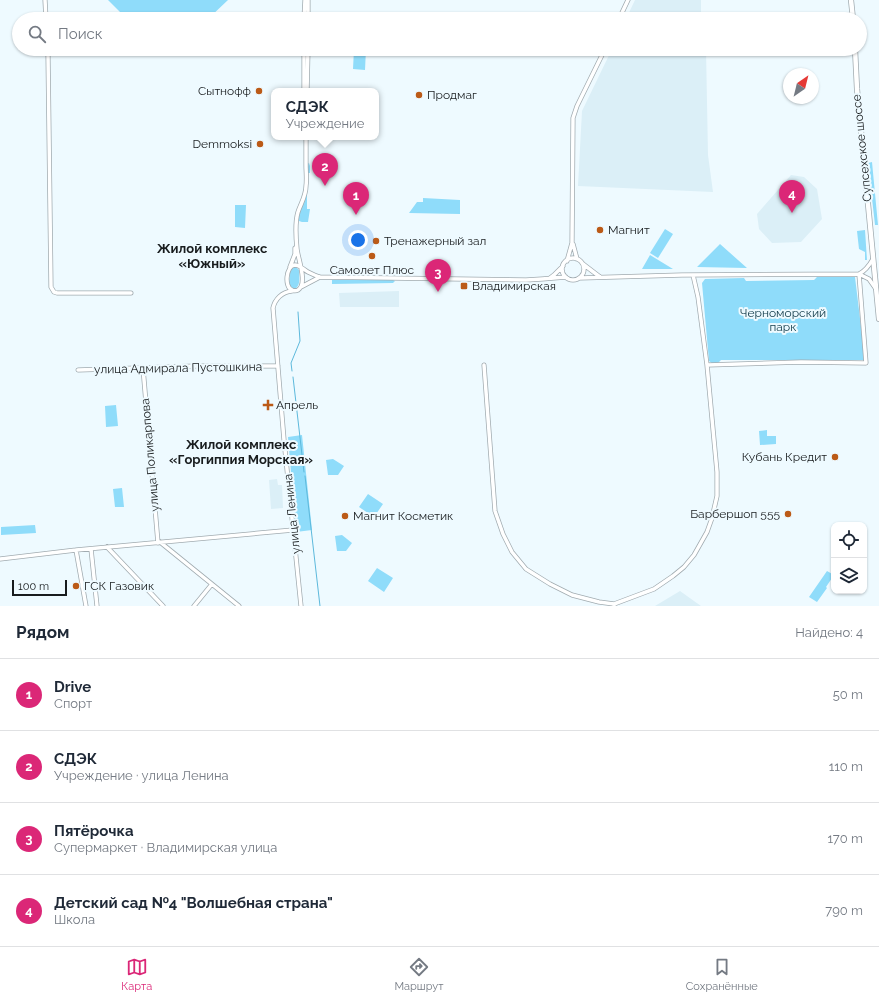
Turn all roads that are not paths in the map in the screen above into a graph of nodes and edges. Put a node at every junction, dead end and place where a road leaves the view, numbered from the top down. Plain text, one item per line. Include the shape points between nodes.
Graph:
1 (45, 0) edge
2 (304, 0) edge
3 (308, 0) edge
4 (628, 0) edge
5 (851, 0) edge
6 (46, 12) edge
7 (304, 12) edge
8 (308, 12) edge
9 (622, 12) edge
10 (852, 12) edge
11 (48, 56) edge
12 (304, 56) edge
13 (308, 56) edge
14 (602, 56) edge
15 (855, 56) edge
16 (305, 88) edge
17 (305, 88) edge
18 (305, 140) edge
19 (305, 140) edge
20 (572, 243) junction
21 (577, 259) junction
22 (873, 259) junction
23 (567, 261) junction
24 (583, 264) junction
25 (564, 265) junction
26 (290, 268) junction
27 (301, 268) junction
28 (859, 274) junction
29 (693, 275) junction
30 (320, 277) junction
31 (566, 277) junction
32 (600, 277) junction
33 (580, 278) junction
34 (548, 279) junction
35 (287, 284) junction
36 (300, 288) junction
37 (876, 290) junction
38 (293, 291) junction
39 (131, 293) dead end
40 (285, 293) junction
41 (879, 319) edge
42 (484, 365) dead end
43 (707, 365) junction
44 (278, 366) junction
45 (143, 368) junction
46 (78, 370) dead end
47 (293, 530) junction
48 (159, 542) junction
49 (107, 547) junction
50 (91, 549) junction
51 (76, 550) junction
52 (0, 558) edge
53 (212, 584) junction
54 (614, 605) edge
55 (86, 606) edge
56 (97, 606) edge
57 (163, 606) edge
58 (194, 606) edge
59 (239, 606) edge
60 (301, 606) edge

1 - 6 street
2 - 7 street
3 - 8 street
4 - 9 street
5 - 10 main road
11 - 39 street via 51,287 57,293
12 - 16 street
13 - 17 street
14 - 20 street via 573,118
15 - 22 main road, Супсехское шоссе via 856,89
18 - 26 street via 305,187 296,219 295,254
19 - 27 street via 306,187 297,223
20 - 21 street
20 - 23 street
21 - 23 street
21 - 24 street
22 - 28 street via 867,269
22 - 37 main road, Супсехское шоссе
23 - 25 street
24 - 32 street
24 - 33 street via 583,274
25 - 31 street via 563,273
25 - 34 street
26 - 27 street via 297,265
26 - 35 street
27 - 30 street
27 - 36 street
28 - 29 street
28 - 37 street via 869,279
28 - 43 street via 866,363
29 - 32 street
29 - 43 street
30 - 34 street
30 - 36 street
31 - 33 street via 573,280
31 - 34 street
32 - 33 street
35 - 38 street
35 - 40 street
36 - 38 street
37 - 41 main road, Супсехское шоссе
38 - 40 street
40 - 44 street, улица Ленина via 274,302 273,308
42 - 54 street via 495,511 512,552 526,569 550,584 572,595
43 - 54 street via 717,472 717,496 707,532 694,555 673,576 654,588
44 - 45 street, улица Адмирала Пустошкина
44 - 47 street, улица Ленина
45 - 46 street, улица Адмирала Пустошкина
45 - 48 street, улица Поликарпова
47 - 48 street
47 - 60 street, улица Ленина
48 - 49 street
48 - 53 street
49 - 50 street
49 - 57 street
50 - 51 street
50 - 56 street
51 - 52 street
51 - 55 street
53 - 58 street
53 - 59 street

